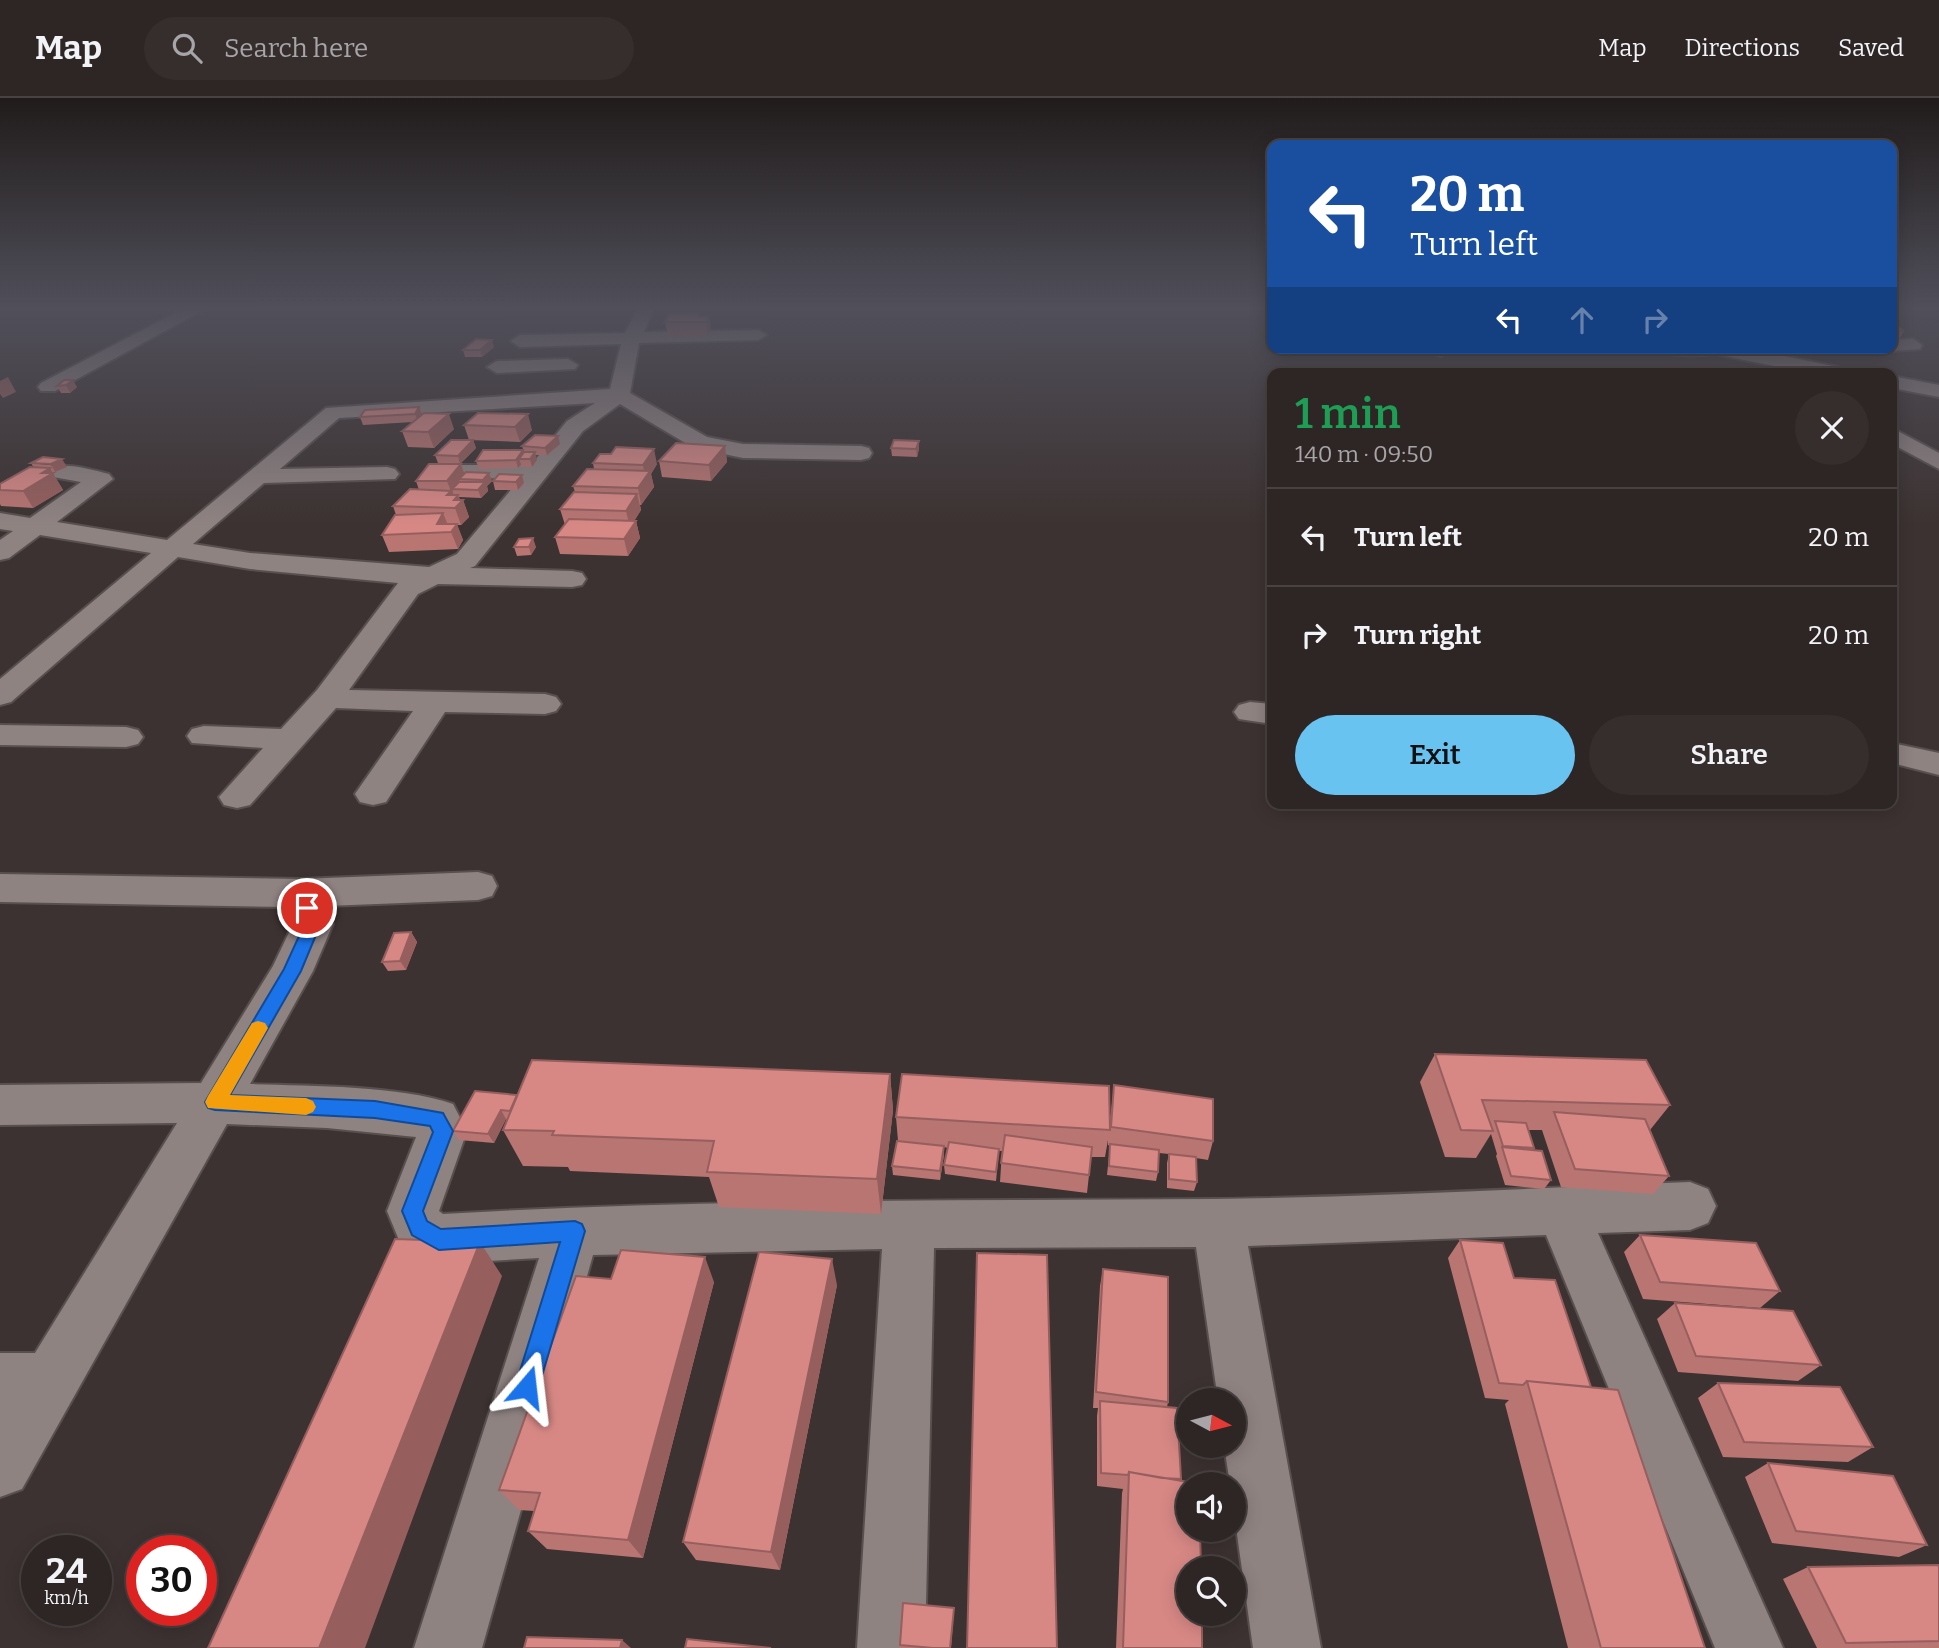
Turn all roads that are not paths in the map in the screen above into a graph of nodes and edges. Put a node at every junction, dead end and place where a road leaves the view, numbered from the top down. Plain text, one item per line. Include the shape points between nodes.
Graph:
1 (59, 381) edge
2 (616, 381) edge
3 (1897, 383) edge
4 (48, 387) dead end
5 (1939, 391) edge
6 (619, 395) junction
7 (1897, 438) edge
8 (861, 453) dead end
9 (1939, 463) edge
10 (445, 470) edge
11 (61, 472) dead end
12 (537, 472) junction
13 (387, 474) dead end
14 (257, 476) junction
15 (0, 522) edge
16 (35, 527) junction
17 (173, 548) junction
18 (0, 552) edge
19 (437, 575) junction
20 (572, 579) dead end
21 (0, 695) edge
22 (328, 697) junction
23 (435, 702) junction
24 (545, 704) dead end
25 (0, 735) edge
26 (204, 736) dead end
27 (127, 737) dead end
28 (290, 739) junction
29 (1897, 753) edge
30 (1939, 764) edge
31 (373, 794) dead end
32 (237, 797) dead end
33 (478, 886) dead end
34 (0, 888) edge
35 (301, 893) junction
36 (215, 1102) junction
37 (0, 1105) edge
38 (1690, 1206) dead end
39 (1562, 1211) junction
40 (909, 1223) junction
41 (1218, 1223) junction
42 (575, 1231) junction
43 (25, 1382) edge
44 (0, 1467) edge
45 (449, 1648) edge
46 (891, 1648) edge
47 (1287, 1648) edge
48 (1749, 1648) edge

1 - 4 street
2 - 6 street
3 - 5 street
6 - 8 street via 700,442 743,451
6 - 12 street via 575,426
6 - 14 street via 332,412
7 - 9 street
10 - 12 street
11 - 16 street via 101,479
12 - 19 street via 466,560
13 - 14 street
14 - 17 street
15 - 16 street
16 - 17 street
16 - 18 street
17 - 19 street via 250,561
17 - 21 street
19 - 20 street
19 - 22 street via 408,588
22 - 23 street
22 - 28 street
23 - 24 street
23 - 31 street
25 - 27 street
26 - 28 street
28 - 32 street
29 - 30 street
33 - 35 street
34 - 35 street
35 - 36 street via 313,923 292,971
36 - 37 street
36 - 42 street via 375,1110 436,1119 443,1131 413,1211 419,1228 439,1240
36 - 43 street
38 - 39 street
39 - 41 street
39 - 48 street
40 - 41 street
40 - 42 street
40 - 46 street
41 - 47 street
42 - 45 street
43 - 44 street

